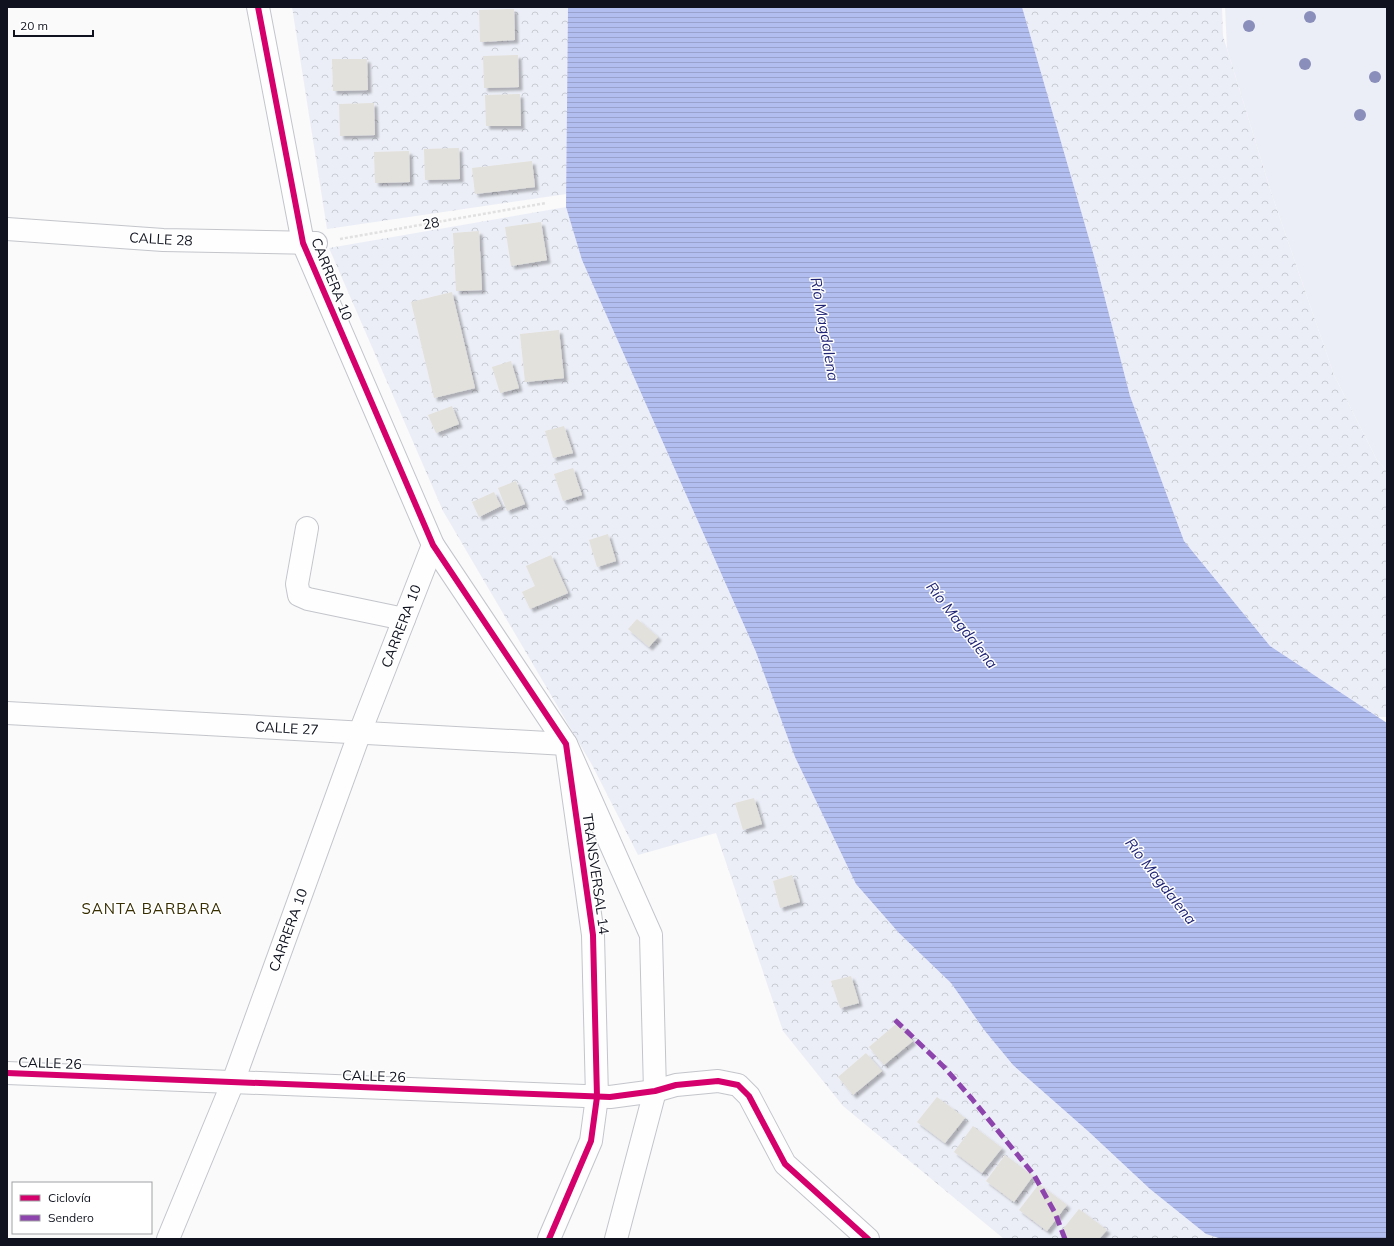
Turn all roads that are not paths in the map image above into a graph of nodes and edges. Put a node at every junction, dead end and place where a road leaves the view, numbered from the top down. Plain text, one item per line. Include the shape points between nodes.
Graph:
1 (258, 7) edge
2 (7, 229) edge
3 (309, 243) junction
4 (307, 528) dead end
5 (433, 545) junction
6 (404, 618) junction
7 (7, 713) edge
8 (360, 732) junction
9 (566, 744) junction
10 (7, 1073) edge
11 (233, 1082) junction
12 (655, 1091) junction
13 (597, 1097) junction
14 (168, 1239) edge
15 (549, 1239) edge
16 (616, 1239) edge
17 (868, 1239) edge

1 - 3 street, CARRERA 10 via 290,168
2 - 3 street, CALLE 28 via 163,240
3 - 5 street, CARRERA 10
4 - 6 street via 297,584 299,595
5 - 6 street, CARRERA 10
5 - 9 street, TRANSVERSAL 14
6 - 8 street, CARRERA 10
7 - 8 street, CALLE 27
8 - 9 street, CALLE 27
8 - 11 street, CARRERA 10
9 - 12 street via 651,935
9 - 13 street, TRANSVERSAL 14 via 593,935
10 - 11 street, CALLE 26
11 - 13 street, CALLE 26
11 - 14 street, CARRERA 10
12 - 13 street, CALLE 26
12 - 16 street
12 - 17 street, CALLE 26 via 676,1085 718,1081 738,1085 748,1096 785,1164
13 - 15 street, TRANSVERSAL 14 via 591,1141

